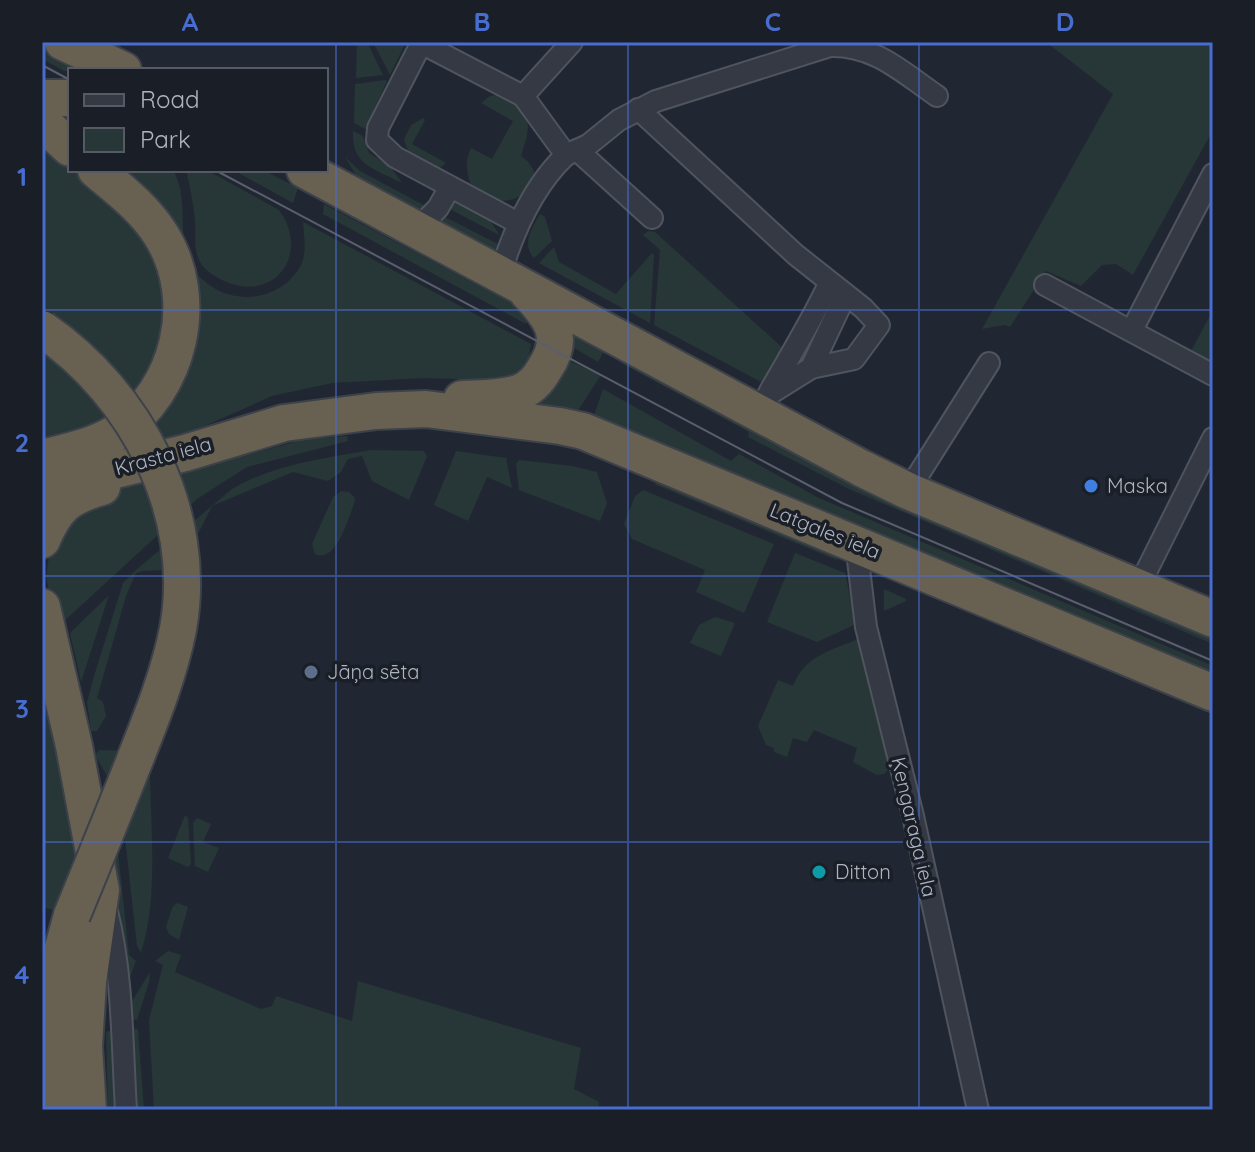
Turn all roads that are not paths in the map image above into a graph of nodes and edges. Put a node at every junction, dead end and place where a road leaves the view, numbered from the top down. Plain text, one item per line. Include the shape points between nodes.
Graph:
1 (63, 42) edge
2 (572, 42) edge
3 (423, 43) edge
4 (119, 68) edge
5 (42, 80) edge
6 (68, 80) edge
7 (523, 96) junction
8 (937, 96) dead end
9 (42, 98) edge
10 (68, 98) edge
11 (638, 109) junction
12 (42, 122) edge
13 (68, 146) edge
14 (572, 152) junction
15 (98, 172) edge
16 (309, 172) edge
17 (1213, 174) edge
18 (450, 187) junction
19 (652, 218) dead end
20 (518, 223) junction
21 (416, 230) junction
22 (510, 281) junction
23 (1045, 285) dead end
24 (837, 290) junction
25 (42, 329) edge
26 (1132, 330) junction
27 (989, 363) dead end
28 (811, 368) junction
29 (1213, 375) edge
30 (763, 404) junction
31 (426, 409) junction
32 (284, 423) joint
33 (1213, 438) edge
34 (185, 453) junction
35 (42, 458) edge
36 (1206, 470) edge
37 (42, 488) edge
38 (908, 491) junction
39 (42, 540) edge
40 (856, 543) junction
41 (1138, 588) junction
42 (42, 607) edge
43 (1213, 619) edge
44 (1213, 693) edge
45 (101, 890) junction
46 (42, 986) edge
47 (52, 1099) edge
48 (88, 1110) edge
49 (126, 1110) edge
50 (978, 1110) edge

1 - 4 highway
2 - 7 street
3 - 7 street
3 - 18 street via 378,128 377,140 395,157
5 - 6 highway
7 - 14 street
8 - 11 street via 867,50 830,46
9 - 10 highway
11 - 14 street
11 - 24 street
12 - 13 highway
14 - 19 street
14 - 20 street via 550,170
15 - 35 highway via 141,208 173,259 183,307 174,357 152,396 114,434
16 - 21 highway, Latgales iela
17 - 26 street
18 - 20 street
18 - 21 street
20 - 22 street
21 - 22 highway, Latgales iela
22 - 30 highway, Latgales iela
22 - 31 highway, Latgales iela via 545,310 556,340 541,375 521,392
23 - 26 street
24 - 28 street
24 - 28 street via 879,325 854,359
24 - 30 street
25 - 47 highway, bridge via 82,360 127,412 155,462 180,558 181,596 171,661 155,710 72,915 59,963
26 - 29 street
27 - 38 street
28 - 30 street
30 - 38 highway, Latgales iela
31 - 32 highway, Latgales iela
31 - 40 highway, Latgales iela via 583,431
32 - 34 highway, Krasta iela
33 - 36 street
34 - 37 highway, Krasta iela
34 - 39 highway via 65,503 52,516
36 - 41 street
38 - 41 highway, Latgales iela
40 - 44 highway, Latgales iela
40 - 50 street, Ķengaraga iela via 866,627
41 - 43 highway, Latgales iela
42 - 45 highway
45 - 48 highway via 84,1046
45 - 49 street via 115,942
46 - 47 highway

